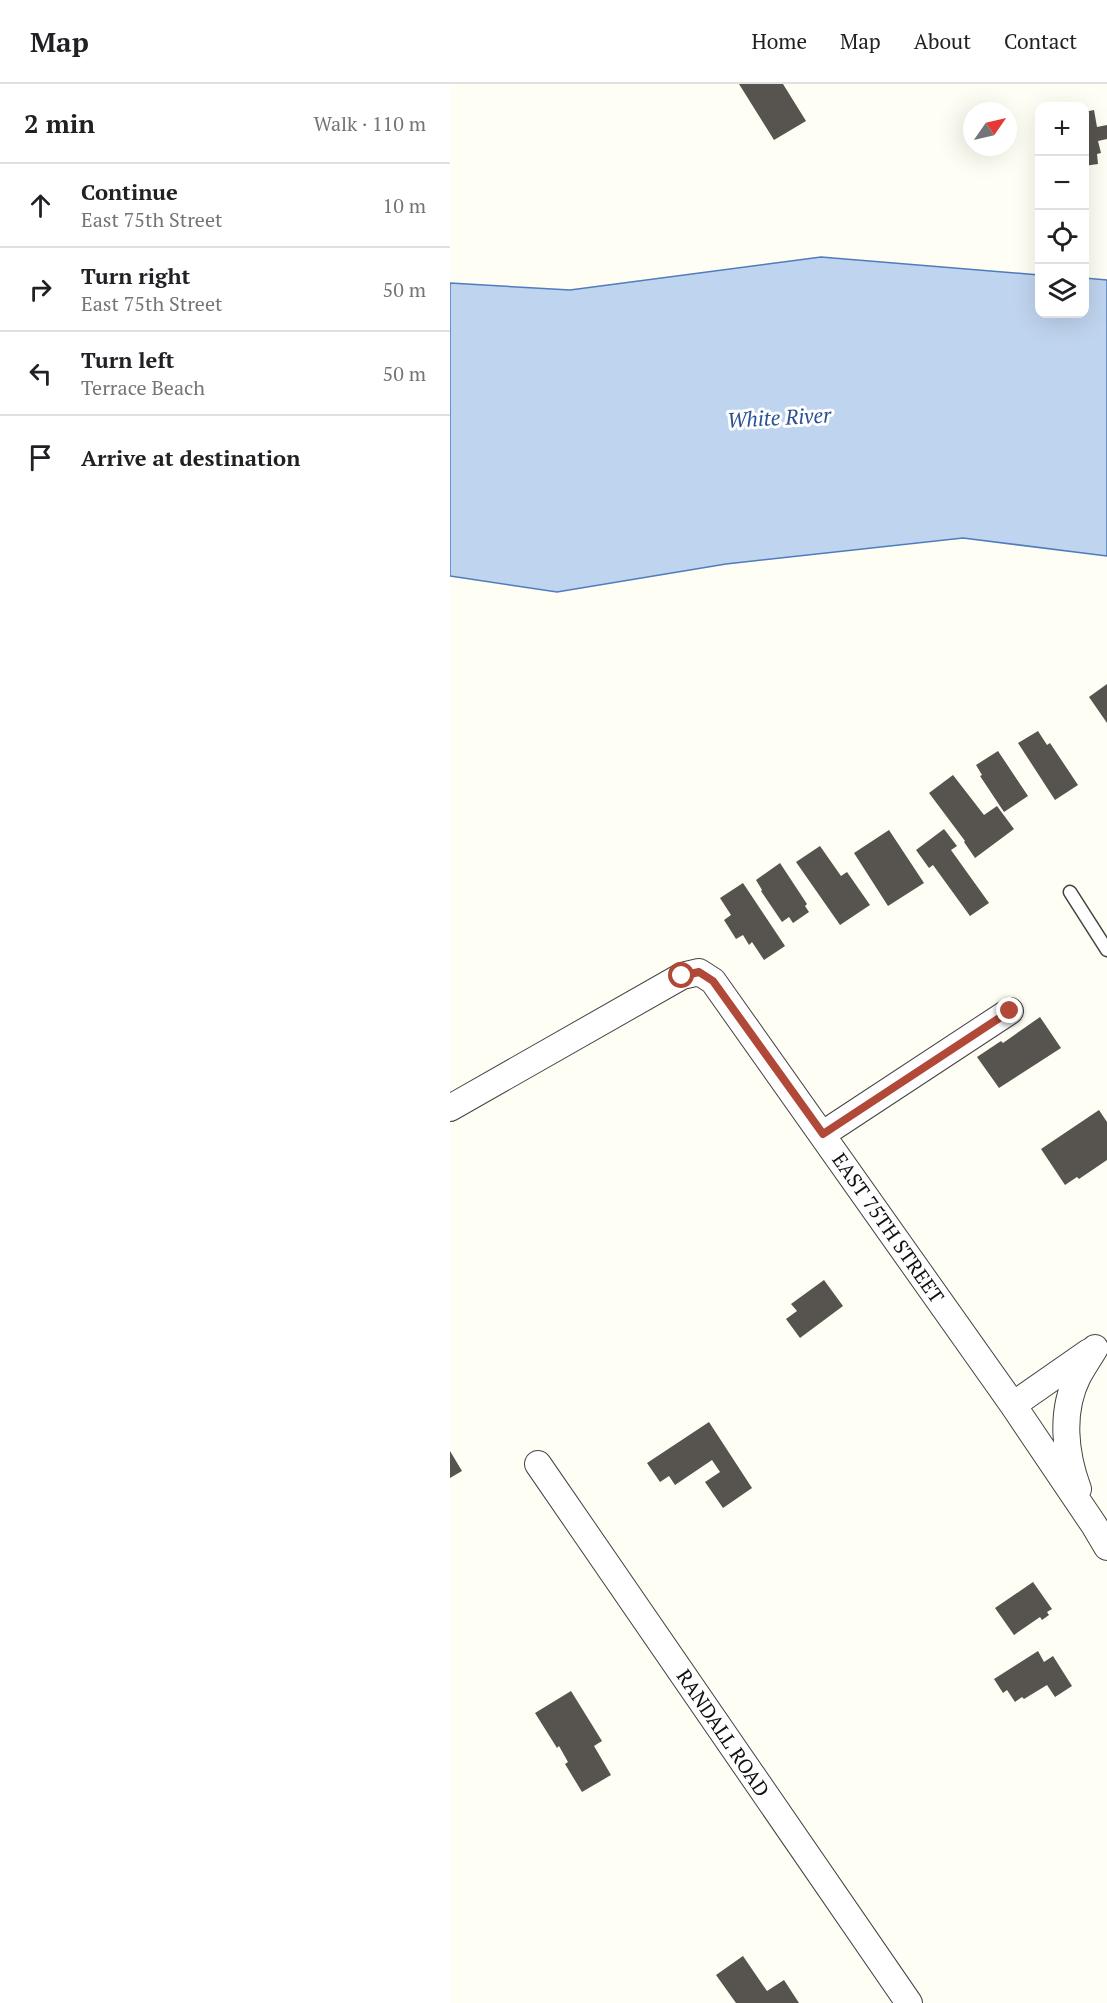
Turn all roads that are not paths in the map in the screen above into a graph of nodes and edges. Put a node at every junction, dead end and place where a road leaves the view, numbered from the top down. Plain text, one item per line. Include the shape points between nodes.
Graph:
1 (1070, 892) dead end
2 (1107, 950) edge
3 (1010, 1011) dead end
4 (450, 1108) edge
5 (823, 1134) junction
6 (1101, 1344) edge
7 (1013, 1405) junction
8 (538, 1464) dead end
9 (1094, 1525) junction
10 (1107, 1547) edge
11 (909, 2003) edge

1 - 2 lane
3 - 5 street
4 - 5 street, EAST 75TH STREET via 682,976 699,972 713,981
5 - 7 street, EAST 75TH STREET
6 - 7 street
6 - 9 street via 1077,1378 1066,1418 1073,1476
7 - 9 street, EAST 75TH STREET
8 - 11 street, RANDALL ROAD
9 - 10 street, EAST 75TH STREET

